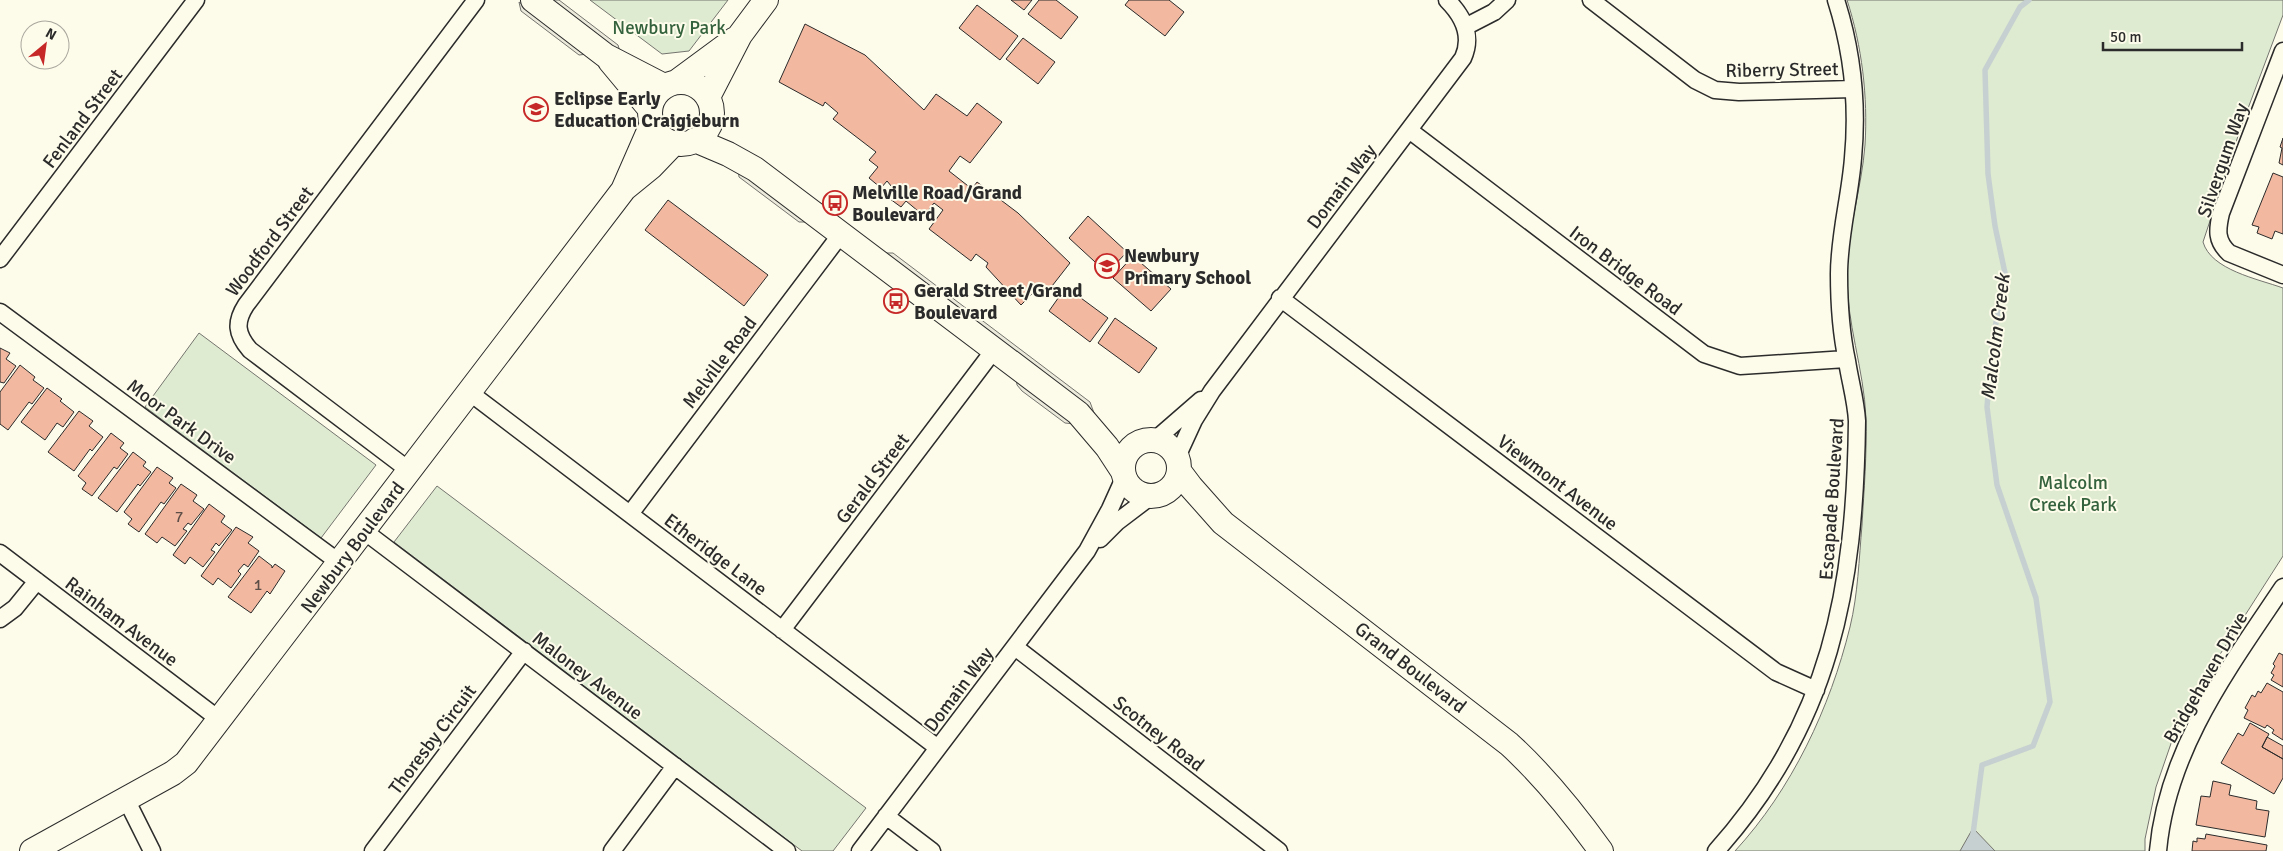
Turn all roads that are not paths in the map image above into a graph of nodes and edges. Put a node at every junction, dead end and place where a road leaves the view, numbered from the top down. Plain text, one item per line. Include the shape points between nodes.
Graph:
1 (196, 0) edge
2 (476, 0) edge
3 (533, 0) edge
4 (766, 0) edge
5 (1447, 0) edge
6 (1507, 0) edge
7 (1592, 0) edge
8 (1836, 0) edge
9 (1465, 27) junction
10 (740, 35) junction
11 (2283, 51) edge
12 (606, 56) junction
13 (671, 84) junction
14 (1853, 89) junction
15 (708, 97) junction
16 (651, 117) junction
17 (712, 120) junction
18 (1409, 130) junction
19 (685, 142) junction
20 (756, 169) junction
21 (624, 189) junction
22 (841, 234) junction
23 (0, 259) edge
24 (2283, 275) edge
25 (1280, 298) junction
26 (0, 312) edge
27 (994, 350) junction
28 (1846, 359) junction
29 (1212, 391) junction
30 (469, 392) junction
31 (1078, 413) junction
32 (1148, 441) junction
33 (1178, 464) junction
34 (410, 471) junction
35 (1123, 474) junction
36 (1156, 496) junction
37 (630, 514) junction
38 (1223, 523) junction
39 (364, 531) junction
40 (1088, 550) junction
41 (0, 554) edge
42 (340, 563) junction
43 (37, 582) junction
44 (2283, 587) edge
45 (0, 620) edge
46 (782, 630) junction
47 (1015, 647) junction
48 (524, 651) junction
49 (1816, 690) junction
50 (220, 720) junction
51 (938, 748) junction
52 (676, 766) junction
53 (126, 799) junction
54 (886, 816) junction
55 (1584, 827) junction
56 (32, 851) edge
57 (152, 851) edge
58 (373, 851) edge
59 (612, 851) edge
60 (787, 851) edge
61 (860, 851) edge
62 (932, 851) edge
63 (1279, 851) edge
64 (1592, 851) edge
65 (1601, 851) edge
66 (1716, 851) edge
67 (2158, 851) edge

1 - 23 street, Fenland Street
2 - 34 street, Woodford Street via 246,304 237,324 241,340 250,350
3 - 12 street
4 - 10 street
5 - 9 street, Domain Way via 1461,16
6 - 9 street via 1494,12
7 - 14 street, Riberry Street via 1695,80 1715,90
8 - 14 street, Escapade Boulevard via 1847,40
9 - 18 street, Domain Way via 1467,49 1463,58
10 - 13 street
10 - 15 street
11 - 24 street, Silvergum Way via 2218,228 2218,238 2229,253
12 - 13 street
12 - 16 street
13 - 15 street via 696,85
13 - 16 street via 652,100
14 - 28 street, Escapade Boulevard via 1854,157 1839,272
15 - 17 street
16 - 19 street via 665,139
16 - 21 street, Newbury Boulevard
17 - 19 street via 708,128
17 - 20 street
18 - 25 street, Domain Way
18 - 28 street, Iron Bridge Road via 1704,354 1740,366
19 - 20 street via 728,154
19 - 21 street, Newbury Boulevard
20 - 22 street
21 - 30 street, Newbury Boulevard
22 - 27 street
22 - 37 street, Melville Road
25 - 29 street, Domain Way
25 - 49 street, Viewmont Avenue via 1776,672
26 - 42 street, Moor Park Drive
27 - 31 street
27 - 46 street, Gerald Street
28 - 49 street, Escapade Boulevard via 1857,421 1848,564 1841,610
29 - 32 street, Domain Way
29 - 33 street, Domain Way via 1194,420
30 - 34 street, Newbury Boulevard
30 - 37 street, Etheridge Lane
31 - 32 street via 1122,436
31 - 35 street via 1107,447
32 - 33 street via 1172,449
32 - 35 street via 1134,445 1125,456
33 - 36 street via 1174,486
33 - 38 street, Grand Boulevard via 1201,500
34 - 39 street, Newbury Boulevard
35 - 36 street via 1134,492
35 - 40 street, Domain Way via 1110,509
36 - 38 street, Grand Boulevard via 1186,504
36 - 40 street, Domain Way via 1117,522
37 - 46 street, Etheridge Lane
38 - 55 street, Grand Boulevard via 1509,744 1547,782
39 - 42 street, Newbury Boulevard
39 - 48 street, Maloney Avenue
40 - 47 street, Domain Way
41 - 43 street, Rainham Avenue
42 - 50 street, Newbury Boulevard
43 - 45 street
43 - 50 street, Rainham Avenue
44 - 67 street, Bridgehaven Drive via 2234,660 2186,745 2170,789
46 - 51 street, Etheridge Lane
47 - 51 street, Domain Way
47 - 63 street, Scotney Road
48 - 52 street, Maloney Avenue
48 - 58 street, Thoresby Circuit
49 - 66 street, Escapade Boulevard via 1779,768 1754,806
50 - 53 street, Newbury Boulevard via 186,763
51 - 54 street, Domain Way
52 - 59 street
52 - 60 street, Maloney Avenue
53 - 56 street, Newbury Boulevard
53 - 57 street
54 - 61 street, Domain Way
54 - 62 street
55 - 64 street, Grand Boulevard
55 - 65 street, Grand Boulevard

